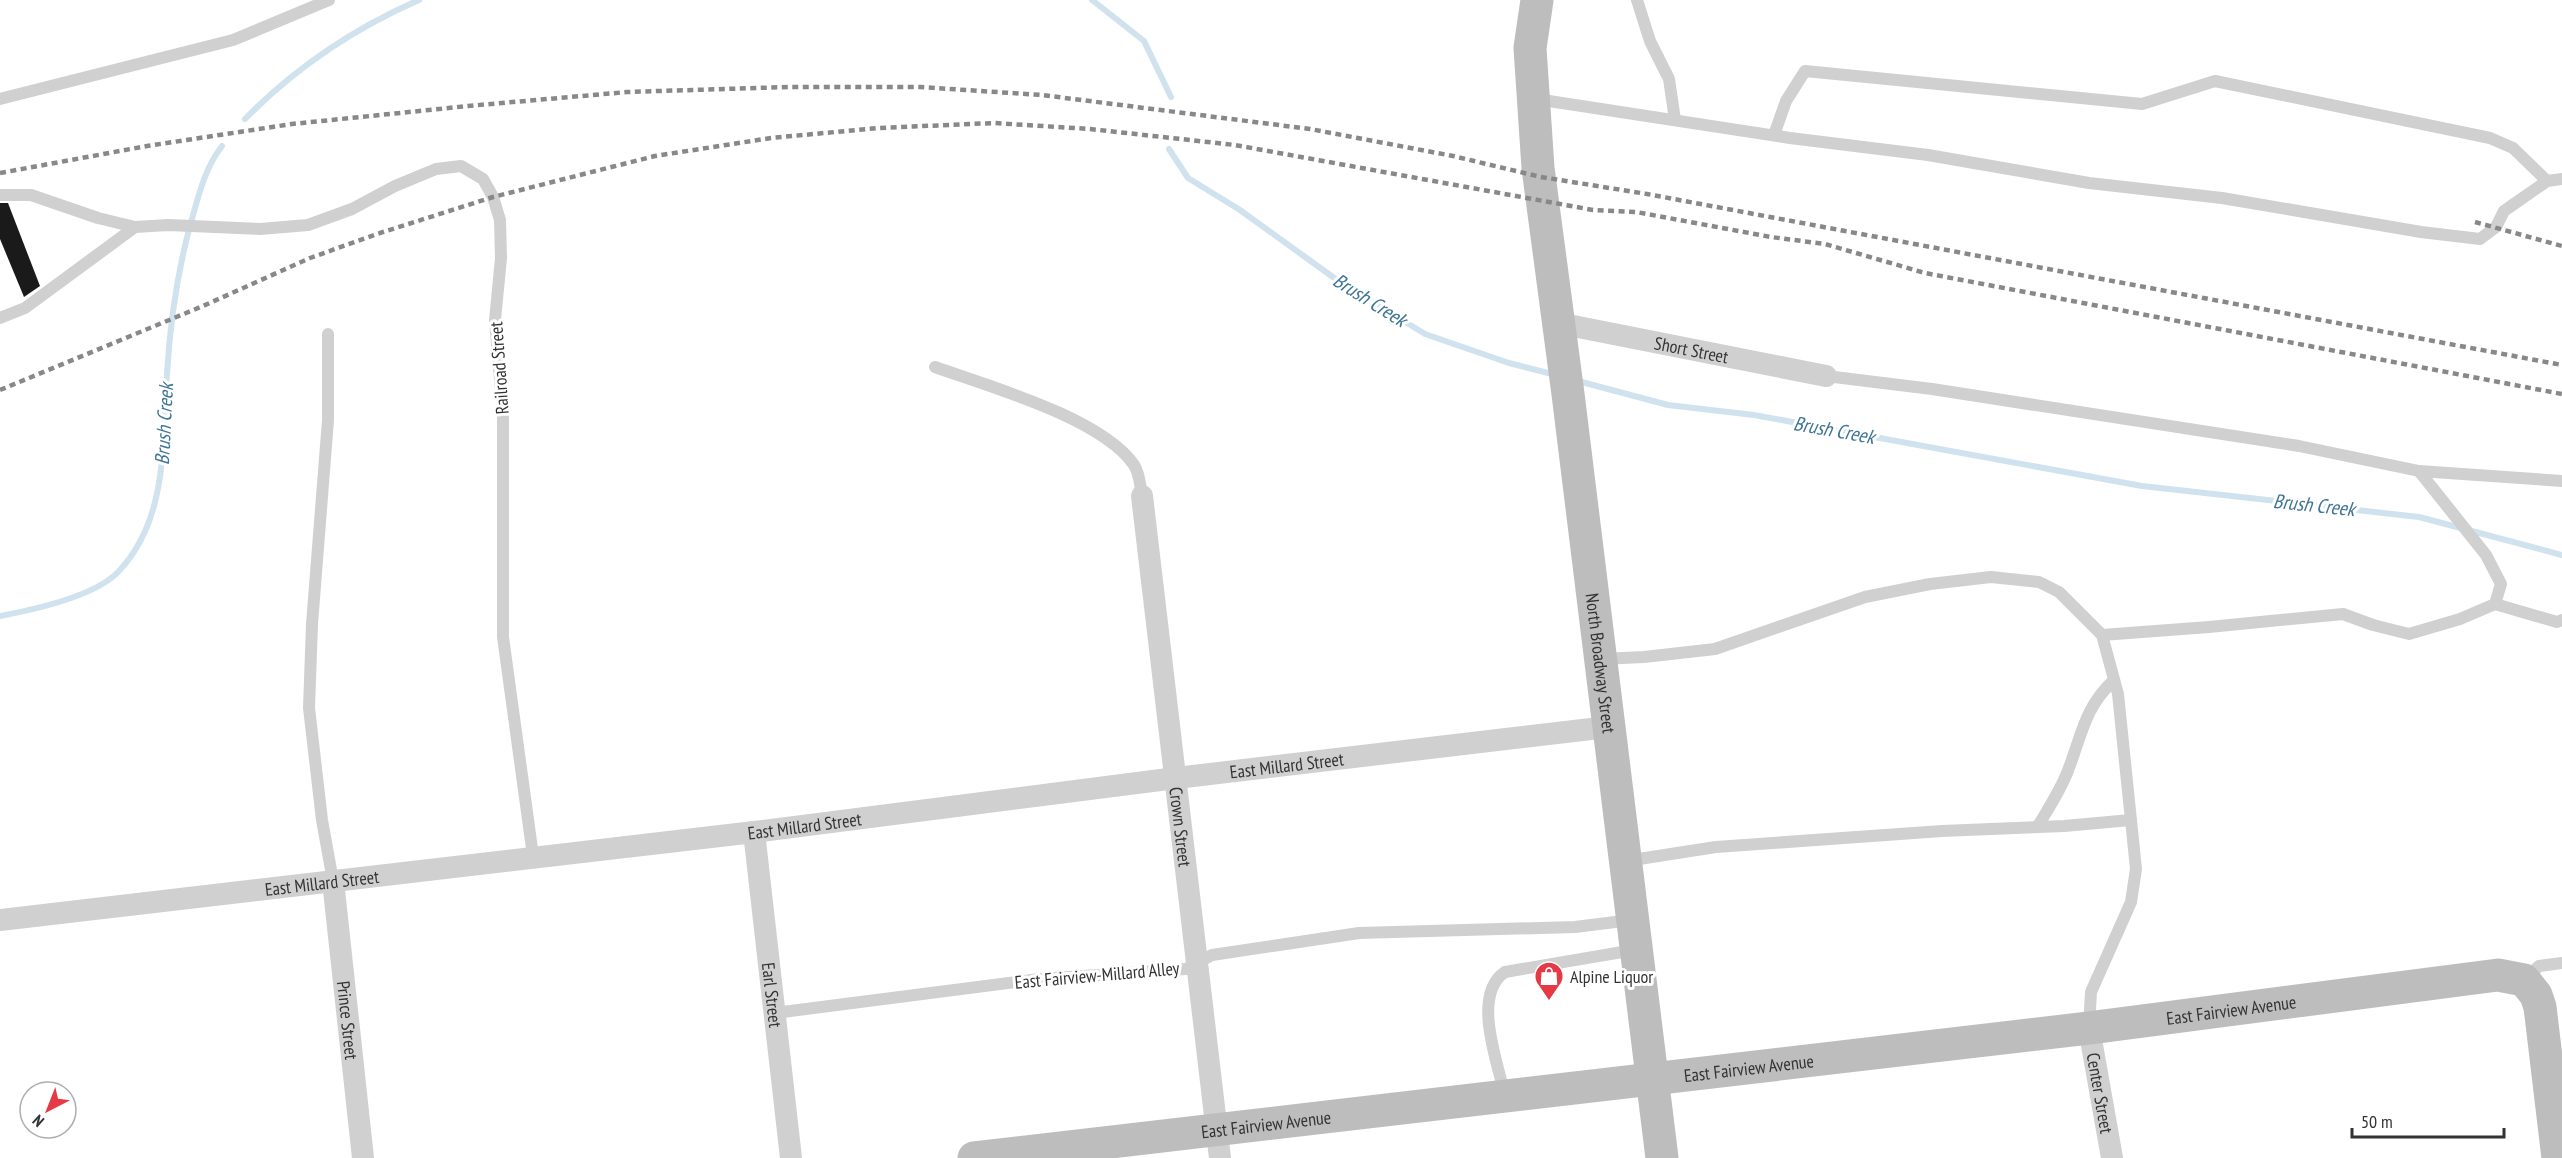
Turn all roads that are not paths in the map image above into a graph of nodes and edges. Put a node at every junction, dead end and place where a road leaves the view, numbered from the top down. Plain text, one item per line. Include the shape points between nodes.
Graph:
1 (329, 0) edge
2 (1537, 0) edge
3 (1637, 0) edge
4 (1533, 98) junction
5 (0, 99) edge
6 (1675, 120) junction
7 (1773, 135) junction
8 (2562, 179) edge
9 (2547, 181) junction
10 (0, 195) edge
11 (135, 226) junction
12 (0, 318) edge
13 (328, 334) dead end
14 (1559, 335) junction
15 (934, 368) dead end
16 (1826, 376) joint
17 (2419, 471) junction
18 (2562, 481) edge
19 (1142, 496) joint
20 (2495, 604) junction
21 (2562, 620) edge
22 (2102, 635) junction
23 (1600, 659) junction
24 (2114, 680) junction
25 (1608, 727) junction
26 (1176, 778) junction
27 (2131, 820) junction
28 (2038, 826) junction
29 (754, 832) junction
30 (532, 856) junction
31 (1625, 861) junction
32 (333, 881) junction
33 (0, 920) edge
34 (1634, 935) junction
35 (2562, 963) edge
36 (1197, 964) junction
37 (2524, 980) junction
38 (775, 1013) junction
39 (2089, 1028) junction
40 (1652, 1080) junction
41 (1506, 1097) junction
42 (2557, 1119) edge
43 (1218, 1144) edge
44 (2554, 1157) edge
45 (363, 1158) edge
46 (791, 1158) edge
47 (974, 1158) edge
48 (1662, 1158) edge
49 (2112, 1158) edge

1 - 5 lane via 233,40
2 - 4 street, North Broadway Street via 1530,48
3 - 6 lane via 1650,41 1669,79
4 - 6 lane
4 - 14 street, North Broadway Street
6 - 7 lane
7 - 9 lane via 1928,155 2089,183 2222,198 2480,239 2496,227 2504,211
7 - 9 lane via 1786,101 1805,71 2142,104 2215,81 2490,138 2513,148
8 - 9 lane
10 - 11 lane, Railroad Street via 31,195
11 - 12 lane via 25,308
11 - 30 lane, Railroad Street via 260,229 308,225 436,169 461,166 483,179 500,220 495,320 503,414 503,637
13 - 32 lane via 328,420 309,708
14 - 16 street, Short Street
14 - 23 street, North Broadway Street
15 - 19 lane via 1065,415 1100,436 1134,465
16 - 17 lane via 2299,446
17 - 18 lane
17 - 20 lane via 2486,555 2501,584
19 - 26 street, Crown Street
20 - 21 lane via 2557,622
20 - 22 lane via 2409,634 2343,614
22 - 23 lane via 2060,592 2039,582 1991,577 1865,597 1714,649
22 - 24 lane
23 - 25 street, North Broadway Street
24 - 27 lane
24 - 28 lane via 2098,695 2087,715 2067,776
25 - 26 street, East Millard Street
25 - 31 street, North Broadway Street
26 - 29 street, East Millard Street
26 - 36 street, Crown Street
27 - 28 lane
27 - 39 lane via 2136,869 2131,902 2091,992
28 - 31 lane via 1716,848
29 - 30 street, East Millard Street
29 - 38 street, Earl Street
30 - 32 street, East Millard Street
31 - 34 street, North Broadway Street
32 - 33 street, East Millard Street
32 - 45 street, Prince Street
34 - 36 lane, East Fairview-Millard Alley via 1575,927 1359,933 1212,955
34 - 40 street, North Broadway Street
34 - 41 lane via 1504,972 1495,978 1487,1007
35 - 37 lane via 2539,966
36 - 38 lane, East Fairview-Millard Alley via 1186,969 1039,979
36 - 43 street, Crown Street
37 - 39 street, East Fairview Avenue via 2498,975
37 - 42 street via 2540,1007
38 - 46 street, Earl Street
39 - 40 street, East Fairview Avenue
39 - 49 street, Center Street
40 - 41 street, East Fairview Avenue
40 - 48 street, North Broadway Street
41 - 43 street, East Fairview Avenue
42 - 44 street
43 - 47 street, East Fairview Avenue

